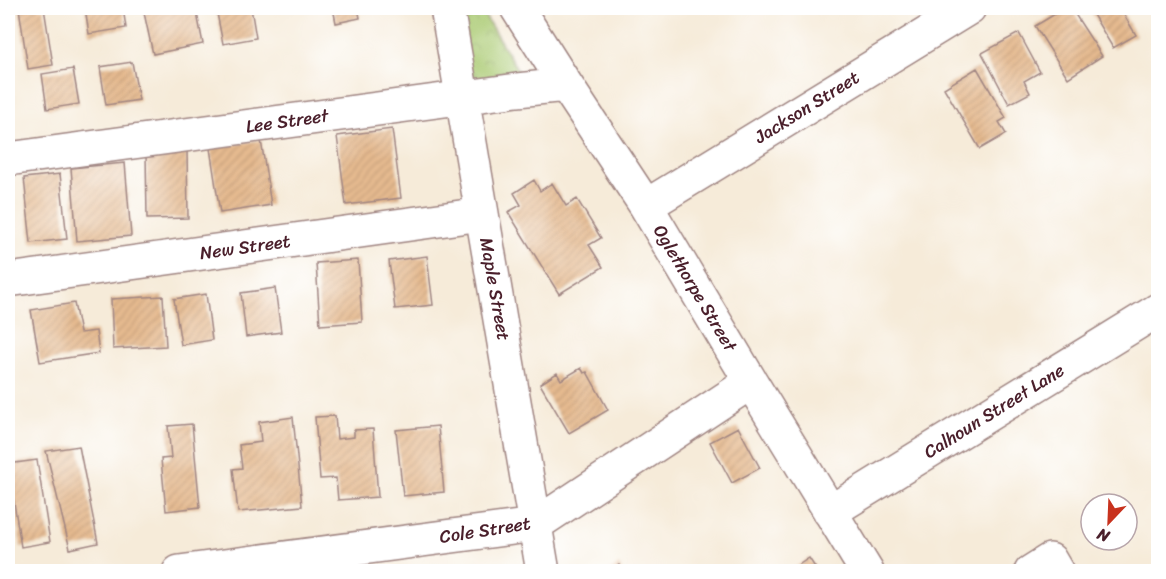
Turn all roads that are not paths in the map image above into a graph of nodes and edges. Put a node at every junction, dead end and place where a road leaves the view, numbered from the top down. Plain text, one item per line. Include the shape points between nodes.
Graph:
1 (447, 8) edge
2 (518, 8) edge
3 (969, 8) edge
4 (566, 85) junction
5 (462, 97) junction
6 (8, 159) edge
7 (646, 206) junction
8 (482, 214) junction
9 (8, 280) edge
10 (1158, 310) edge
11 (751, 382) junction
12 (830, 512) junction
13 (535, 525) junction
14 (179, 572) edge
15 (543, 572) edge
16 (867, 572) edge
17 (1031, 572) edge
18 (1057, 572) edge

1 - 5 street, Maple Street
2 - 4 street, Oglethorpe Street
3 - 7 street, Jackson Street
4 - 5 street, Lee Street
4 - 7 street, Oglethorpe Street
5 - 6 street, Lee Street
5 - 8 street, Maple Street
7 - 11 street, Oglethorpe Street
8 - 9 street, New Street
8 - 13 street, Maple Street
10 - 12 street, Calhoun Street Lane
11 - 12 street, Oglethorpe Street
11 - 13 street, Cole Street
12 - 16 street, Oglethorpe Street
13 - 14 street, Cole Street
13 - 15 street, Maple Street
17 - 18 street via 1050,560

